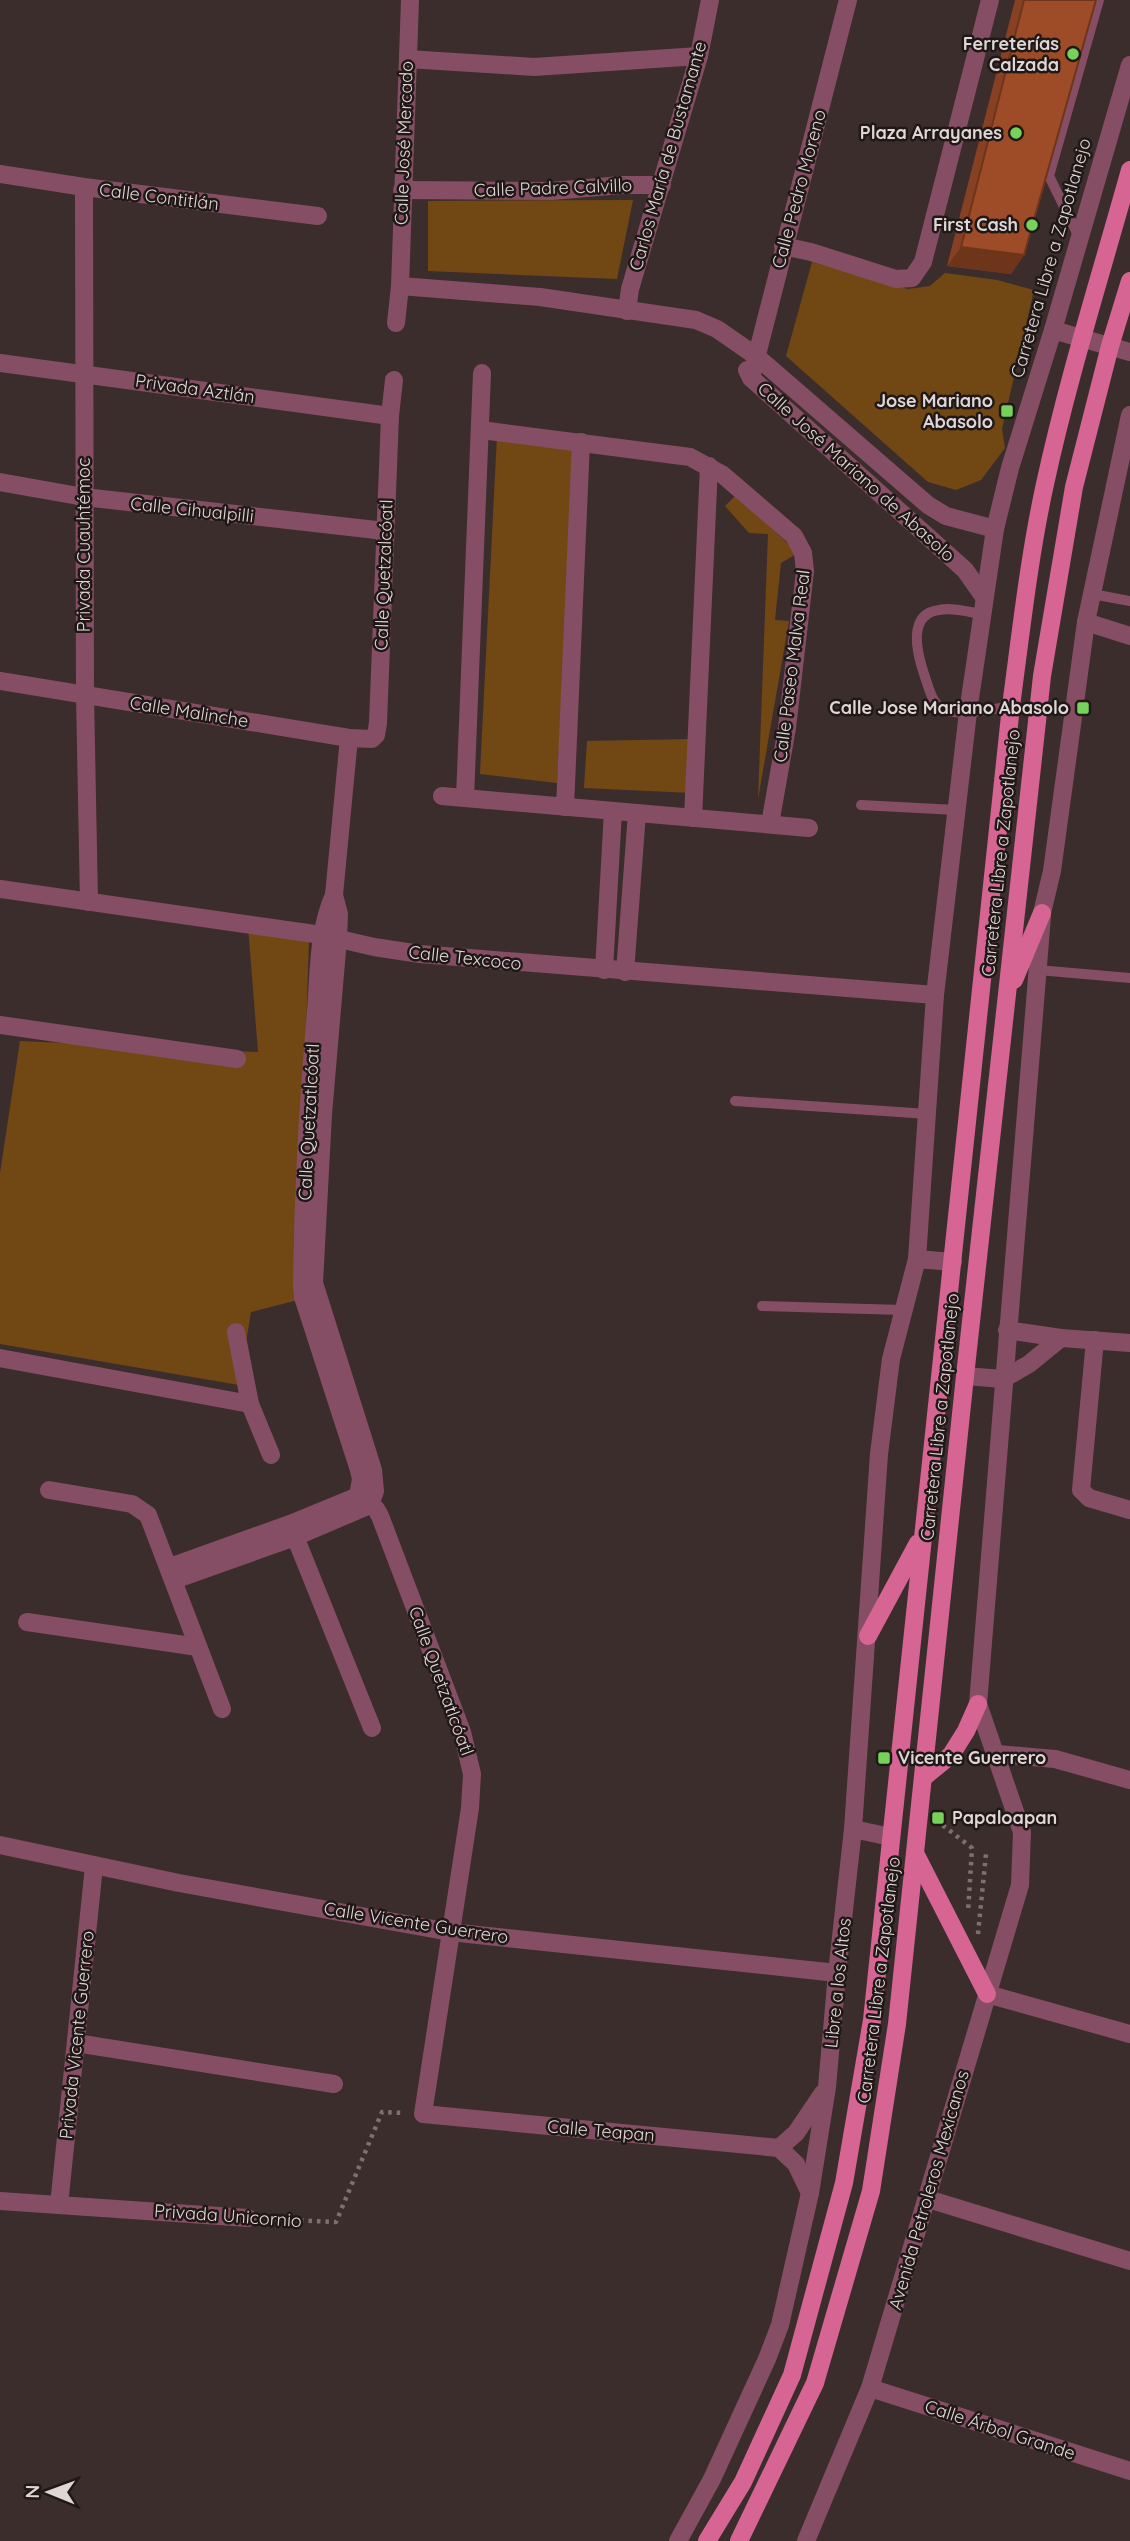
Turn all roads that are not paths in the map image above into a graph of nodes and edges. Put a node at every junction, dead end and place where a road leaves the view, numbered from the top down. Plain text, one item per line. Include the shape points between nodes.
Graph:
1 (410, 0) edge
2 (710, 0) edge
3 (848, 0) edge
4 (990, 0) edge
5 (1099, 0) edge
6 (699, 56) junction
7 (408, 59) junction
8 (1130, 65) edge
9 (1130, 170) edge
10 (0, 174) edge
11 (662, 185) junction
12 (83, 187) junction
13 (402, 190) junction
14 (318, 216) dead end
15 (1080, 238) junction
16 (783, 246) junction
17 (1130, 281) edge
18 (400, 286) junction
19 (627, 311) junction
20 (396, 323) dead end
21 (1053, 330) junction
22 (1083, 339) junction
23 (736, 343) junction
24 (1110, 346) junction
25 (1130, 352) edge
26 (756, 356) junction
27 (0, 363) edge
28 (482, 373) dead end
29 (84, 374) junction
30 (751, 379) junction
31 (394, 380) dead end
32 (1130, 415) edge
33 (390, 416) junction
34 (481, 430) junction
35 (581, 442) junction
36 (709, 466) junction
37 (0, 482) edge
38 (84, 498) junction
39 (995, 529) junction
40 (385, 531) junction
41 (1092, 594) junction
42 (1130, 601) edge
43 (983, 605) junction
44 (1086, 622) junction
45 (1130, 636) edge
46 (0, 681) edge
47 (85, 695) junction
48 (1011, 706) junction
49 (968, 712) junction
50 (376, 735) joint
51 (349, 738) junction
52 (442, 796) dead end
53 (464, 798) junction
54 (861, 805) dead end
55 (565, 807) junction
56 (956, 810) junction
57 (613, 811) junction
58 (637, 813) junction
59 (693, 818) junction
60 (770, 824) junction
61 (809, 828) dead end
62 (0, 889) edge
63 (89, 902) junction
64 (1042, 913) junction
65 (330, 937) junction
66 (604, 970) junction
67 (1038, 970) junction
68 (625, 972) junction
69 (1130, 978) edge
70 (935, 995) junction
71 (1006, 999) junction
72 (0, 1024) edge
73 (237, 1059) dead end
74 (735, 1101) dead end
75 (928, 1114) junction
76 (917, 1259) junction
77 (953, 1262) junction
78 (762, 1306) dead end
79 (903, 1310) junction
80 (1007, 1330) junction
81 (236, 1332) dead end
82 (1061, 1338) junction
83 (1095, 1340) junction
84 (1130, 1343) edge
85 (0, 1358) edge
86 (965, 1376) junction
87 (1003, 1379) junction
88 (250, 1404) junction
89 (271, 1455) dead end
90 (49, 1490) dead end
91 (364, 1501) junction
92 (1130, 1510) edge
93 (292, 1531) junction
94 (923, 1534) junction
95 (172, 1574) junction
96 (27, 1622) dead end
97 (868, 1636) junction
98 (198, 1647) junction
99 (978, 1704) junction
100 (222, 1709) dead end
101 (372, 1728) dead end
102 (997, 1754) junction
103 (924, 1777) junction
104 (1130, 1780) edge
105 (853, 1829) junction
106 (891, 1837) junction
107 (0, 1845) edge
108 (916, 1855) junction
109 (94, 1866) junction
110 (450, 1932) junction
111 (837, 1973) junction
112 (987, 1994) junction
113 (1130, 2034) edge
114 (76, 2043) junction
115 (334, 2084) dead end
116 (827, 2087) junction
117 (423, 2114) joint
118 (779, 2148) junction
119 (810, 2193) junction
120 (928, 2199) junction
121 (0, 2201) edge
122 (59, 2204) junction
123 (248, 2218) road end
124 (1130, 2261) edge
125 (780, 2325) junction
126 (803, 2332) junction
127 (870, 2388) junction
128 (1130, 2471) edge
129 (678, 2541) edge
130 (707, 2541) edge
131 (739, 2541) edge
132 (806, 2541) edge

1 - 7 street, Calle José Mercado
2 - 6 street, Carlos María de Bustamante
3 - 16 street, Calle Pedro Moreno
4 - 16 street via 918,271 912,278 896,279
5 - 15 lane via 1049,176
6 - 7 street via 534,67
6 - 11 street, Carlos María de Bustamante
7 - 13 street, Calle José Mercado
8 - 15 street, Carretera Libre a Zapotlanejo
9 - 22 main road, Carretera Libre a Zapotlanejo
10 - 12 street, Calle Contitlán
11 - 13 street, Calle Padre Calvillo via 552,191
11 - 19 street, Carlos María de Bustamante
12 - 14 street, Calle Contitlán
12 - 29 street, Privada Cuauhtémoc
13 - 18 street, Calle José Mercado
15 - 21 street, Carretera Libre a Zapotlanejo
16 - 26 street, Calle Pedro Moreno
17 - 24 main road, Carretera Libre a Zapotlanejo
18 - 19 street, Calle José Mariano de Abasolo via 540,297
18 - 20 street, Calle José Mercado
19 - 23 street, Calle José Mariano de Abasolo via 696,320
21 - 22 street
21 - 39 street, Carretera Libre a Zapotlanejo
22 - 24 street
22 - 48 main road, Carretera Libre a Zapotlanejo via 1044,486
23 - 26 street, Calle José Mariano de Abasolo
23 - 30 street, Calle José Mariano de Abasolo
24 - 25 street
24 - 71 main road, Carretera Libre a Zapotlanejo via 1074,487 1042,676
26 - 30 street, Calle Pedro Moreno
26 - 39 street, Calle José Mariano de Abasolo via 928,505 946,516
27 - 29 street, Privada Aztlán
28 - 34 street
29 - 33 street, Privada Aztlán
29 - 38 street, Privada Cuauhtémoc
30 - 43 street, Calle José Mariano de Abasolo via 965,570
31 - 33 street, Calle Quetzalcóatl
32 - 41 street
33 - 40 street, Calle Quetzalcóatl
34 - 35 street, Calle Paseo Malva Real
34 - 53 street
35 - 36 street, Calle Paseo Malva Real via 691,457
35 - 55 street
36 - 59 street
36 - 60 street, Calle Paseo Malva Real via 794,536 803,553 805,571 786,728
37 - 38 street, Calle Cihualpilli
38 - 40 street, Calle Cihualpilli
38 - 47 street, Privada Cuauhtémoc
39 - 43 street, Carretera Libre a Zapotlanejo
40 - 50 street, Calle Quetzalcóatl
41 - 42 lane
41 - 44 street
43 - 49 street, Carretera Libre a Zapotlanejo
43 - 49 lane via 936,610 919,624 915,639 932,698 940,707
44 - 45 street
44 - 64 street via 1052,871
46 - 47 street, Calle Malinche
47 - 51 street, Calle Malinche
47 - 63 street, Privada Cuauhtémoc
48 - 49 lane
48 - 77 main road, Carretera Libre a Zapotlanejo
49 - 56 street, Carretera Libre a Zapotlanejo
50 - 51 street, Calle Malinche via 367,740
51 - 65 street, Calle Quetzatlcóatl via 334,895 327,911
52 - 53 street
53 - 55 street
54 - 56 lane
55 - 57 street
56 - 70 street, Carretera Libre a Zapotlanejo
57 - 58 street
57 - 66 street
58 - 59 street
58 - 68 street
59 - 60 street
60 - 61 street
62 - 63 street, Calle Texcoco
63 - 65 street, Calle Texcoco
64 - 67 street
64 - 71 main road
65 - 66 street, Calle Texcoco via 420,954
65 - 91 street, Calle Quetzatlcóatl via 309,1113 302,1285 359,1470
66 - 68 street, Calle Texcoco
67 - 69 lane
67 - 80 street
68 - 70 street, Calle Texcoco
70 - 75 street, Carretera Libre a Zapotlanejo
71 - 86 main road, Carretera Libre a Zapotlanejo
72 - 73 street
74 - 75 lane
75 - 76 street, Carretera Libre a Zapotlanejo
76 - 77 street
76 - 79 street, Carretera Libre a Zapotlanejo
77 - 94 main road, Carretera Libre a Zapotlanejo
78 - 79 lane
79 - 97 street, Libre a los Altos via 891,1359 879,1454
80 - 82 street
80 - 87 street
81 - 88 street
82 - 83 street
82 - 87 street
83 - 84 street
83 - 92 street via 1081,1490 1089,1498
85 - 88 street
86 - 87 street
86 - 103 main road, Carretera Libre a Zapotlanejo
87 - 99 street
88 - 89 street
90 - 95 street via 141,1508 152,1523
91 - 93 street
91 - 110 street, Calle Quetzatlcóatl via 380,1516 470,1760 471,1798
93 - 95 street
93 - 101 street
94 - 97 main road
94 - 106 main road, Carretera Libre a Zapotlanejo
95 - 98 street
96 - 98 street
97 - 105 street, Libre a los Altos
98 - 100 street
99 - 102 street, Avenida Petroleros Mexicanos
99 - 103 main road via 951,1755
102 - 104 street via 1055,1759
102 - 112 street, Avenida Petroleros Mexicanos via 1022,1832 1020,1885
103 - 108 main road, Carretera Libre a Zapotlanejo
105 - 106 street
105 - 111 street, Libre a los Altos
106 - 126 main road, Carretera Libre a Zapotlanejo via 872,2020 844,2183
107 - 109 street, Calle Vicente Guerrero
108 - 112 main road
108 - 131 main road, Carretera Libre a Zapotlanejo via 897,2024 871,2190 815,2383
109 - 110 street, Calle Vicente Guerrero
109 - 114 street, Privada Vicente Guerrero
110 - 111 street, Calle Vicente Guerrero
110 - 117 street, Calle Quetzatlcóatl
111 - 116 street, Libre a los Altos
112 - 113 street
112 - 120 street, Avenida Petroleros Mexicanos
114 - 115 street
114 - 122 street, Privada Vicente Guerrero
116 - 118 street via 796,2133
116 - 119 street, Libre a los Altos
117 - 118 street, Calle Teapan
118 - 119 street via 796,2164
119 - 125 street, Libre a los Altos
120 - 124 street
120 - 127 street, Avenida Petroleros Mexicanos
121 - 122 street, Privada Unicornio
122 - 123 street, Privada Unicornio
125 - 126 street
125 - 129 street, Libre a los Altos via 712,2479
126 - 130 main road, Carretera Libre a Zapotlanejo via 792,2375 743,2482
127 - 128 street, Calle Árbol Grande
127 - 132 street, Avenida Petroleros Mexicanos

